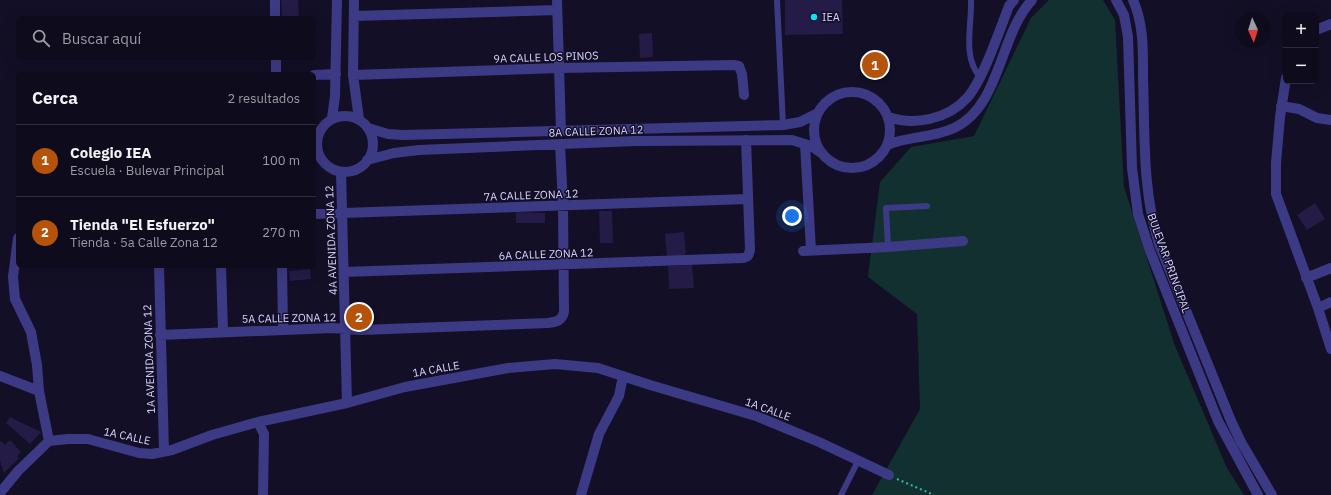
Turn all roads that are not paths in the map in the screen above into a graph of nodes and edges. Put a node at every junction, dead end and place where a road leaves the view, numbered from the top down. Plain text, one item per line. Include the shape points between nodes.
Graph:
1 (275, 0) edge
2 (337, 0) edge
3 (354, 0) edge
4 (777, 0) edge
5 (971, 0) edge
6 (1014, 0) edge
7 (1032, 0) edge
8 (1116, 0) edge
9 (1133, 0) edge
10 (557, 5) edge
11 (275, 16) edge
12 (354, 16) junction
13 (1331, 24) edge
14 (1319, 29) edge
15 (276, 60) edge
16 (559, 68) junction
17 (276, 72) edge
18 (336, 74) junction
19 (316, 75) edge
20 (353, 75) junction
21 (980, 77) junction
22 (1285, 84) edge
23 (744, 95) dead end
24 (1281, 106) junction
25 (818, 114) junction
26 (888, 117) junction
27 (332, 118) junction
28 (359, 120) junction
29 (1331, 120) edge
30 (783, 125) junction
31 (368, 128) junction
32 (561, 131) junction
33 (746, 140) junction
34 (560, 144) junction
35 (805, 144) junction
36 (887, 144) junction
37 (824, 155) junction
38 (367, 160) junction
39 (341, 172) junction
40 (748, 199) junction
41 (563, 205) junction
42 (927, 206) dead end
43 (342, 213) junction
44 (316, 214) edge
45 (962, 240) dead end
46 (888, 247) junction
47 (16, 254) edge
48 (564, 265) junction
49 (158, 268) edge
50 (221, 268) edge
51 (282, 268) edge
52 (1331, 268) edge
53 (344, 272) junction
54 (1306, 278) junction
55 (1331, 302) edge
56 (1318, 308) junction
57 (346, 329) junction
58 (283, 330) junction
59 (223, 331) junction
60 (160, 334) junction
61 (1331, 349) edge
62 (0, 376) edge
63 (623, 376) junction
64 (38, 391) junction
65 (347, 403) junction
66 (258, 422) junction
67 (49, 441) junction
68 (164, 451) junction
69 (858, 461) junction
70 (889, 475) road end
71 (0, 493) edge
72 (263, 495) edge
73 (581, 495) edge
74 (841, 495) edge
75 (1258, 495) edge
76 (1272, 495) edge

1 - 11 street
2 - 18 street
3 - 12 street
4 - 30 lane
5 - 21 lane via 970,59
6 - 21 street via 1009,6
7 - 36 street via 1015,27 988,90 970,117 940,134
8 - 75 street, BULEVAR PRINCIPAL via 1124,15 1128,38 1132,168 1138,214 1150,251 1218,421
9 - 76 street, BULEVAR PRINCIPAL via 1138,12 1142,38 1147,189 1152,219 1231,421
10 - 12 street
10 - 16 street
12 - 20 street
13 - 14 street
15 - 17 street
16 - 20 street, 9A CALLE LOS PINOS
16 - 23 street, 9A CALLE LOS PINOS via 739,66
16 - 32 street
18 - 19 street
18 - 27 street
20 - 28 street
21 - 26 street via 967,98 939,116 912,121
22 - 24 street
24 - 29 street
24 - 54 street via 1276,194
25 - 26 street via 832,97 854,92 875,99
25 - 30 street, 8A CALLE ZONA 12 via 800,122
25 - 37 street via 814,135
26 - 36 street via 890,131
27 - 28 street via 350,116
27 - 39 street via 320,131 317,148 325,164
28 - 31 street
30 - 32 street, 8A CALLE ZONA 12
31 - 32 street, 8A CALLE ZONA 12 via 403,135
31 - 38 street via 373,144
33 - 34 street, 8A CALLE ZONA 12
33 - 35 street, 8A CALLE ZONA 12 via 787,140
33 - 40 street
34 - 38 street, 8A CALLE ZONA 12 via 407,151
34 - 41 street
35 - 37 street, 8A CALLE ZONA 12
35 - 46 street via 807,251
36 - 37 street via 876,158 855,167 843,166
38 - 39 street via 356,169
39 - 43 street, 4A AVENIDA ZONA 12
40 - 41 street, 7A CALLE ZONA 12
40 - 48 street, 6A CALLE ZONA 12 via 750,250 748,256 740,259
41 - 43 street, 7A CALLE ZONA 12
41 - 48 street
42 - 46 lane via 886,208
43 - 44 street, 7A CALLE ZONA 12
43 - 53 street, 4A AVENIDA ZONA 12
45 - 46 street
47 - 64 street via 13,277 15,299 31,330
48 - 53 street, 6A CALLE ZONA 12
48 - 57 street, 5A CALLE ZONA 12 via 564,312 561,319 548,323
49 - 60 street, 1A AVENIDA ZONA 12
50 - 59 street
51 - 58 street
52 - 54 street
53 - 57 street, 4A AVENIDA ZONA 12
54 - 56 street
55 - 56 street
56 - 61 street
57 - 58 street, 5A CALLE ZONA 12
57 - 65 street, 4A AVENIDA ZONA 12
58 - 59 street, 5A CALLE ZONA 12
59 - 60 street, 5A CALLE ZONA 12
60 - 68 street, 1A AVENIDA ZONA 12
62 - 64 street
63 - 65 street, 1A CALLE via 583,365 531,365 430,381
63 - 69 street, 1A CALLE via 756,416
63 - 73 street via 619,396 599,434
64 - 67 street
65 - 66 street, 1A CALLE
66 - 68 street, 1A CALLE
66 - 72 street via 264,434
67 - 68 street, 1A CALLE via 88,439 139,453 152,454
67 - 71 street
69 - 70 street, 1A CALLE
69 - 74 lane

